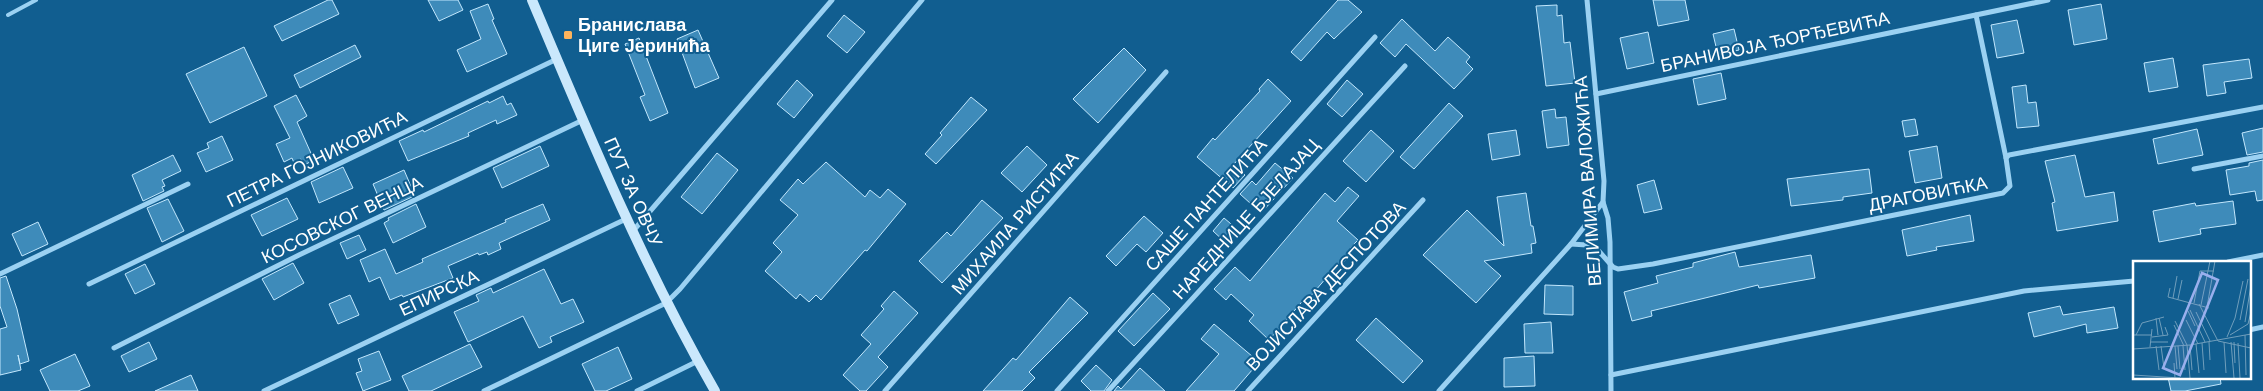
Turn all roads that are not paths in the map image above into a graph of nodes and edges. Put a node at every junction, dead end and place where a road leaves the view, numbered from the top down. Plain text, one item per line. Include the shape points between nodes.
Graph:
1 (36, 0) edge
2 (532, 0) edge
3 (832, 0) edge
4 (922, 0) edge
5 (1587, 0) edge
6 (2048, 0) edge
7 (8, 15) dead end
8 (1976, 15) junction
9 (1375, 37) dead end
10 (558, 59) junction
11 (1405, 66) dead end
12 (1166, 72) dead end
13 (1596, 94) junction
14 (2263, 107) edge
15 (583, 120) junction
16 (2263, 156) edge
17 (2006, 158) junction
18 (2194, 169) dead end
19 (188, 184) dead end
20 (1423, 200) dead end
21 (1603, 202) junction
22 (626, 219) junction
23 (632, 233) junction
24 (1570, 244) junction
25 (2263, 255) edge
26 (2233, 261) edge
27 (1609, 262) junction
28 (0, 274) edge
29 (2133, 281) edge
30 (89, 284) dead end
31 (666, 303) junction
32 (2263, 327) edge
33 (2250, 330) edge
34 (114, 348) dead end
35 (698, 361) junction
36 (1611, 375) junction
37 (264, 391) edge
38 (484, 391) edge
39 (637, 391) edge
40 (715, 391) edge
41 (884, 391) edge
42 (1057, 391) edge
43 (1108, 391) edge
44 (1248, 391) edge
45 (1439, 391) edge
46 (1611, 391) edge

1 - 7 lane
2 - 10 street, ПУТ ЗА ОВЧУ
3 - 23 street
4 - 31 street
5 - 13 street, ВЕЛИМИРА ВАЛОЖИЋА
6 - 8 street, БРАНИВОЈА ЂОРЂЕВИЋА
8 - 13 street, БРАНИВОЈА ЂОРЂЕВИЋА
8 - 17 street
9 - 42 street, САШЕ ПАНТЕЛИЋА
10 - 15 street, ПУТ ЗА ОВЧУ
10 - 30 street, ПЕТРА ГОЈНИКОВИЋА
11 - 43 street, НАРЕДНИЦЕ БЈЕЛАЈАЦ
12 - 41 street, МИХАИЛА РИСТИЋА
13 - 21 street, ВЕЛИМИРА ВАЛОЖИЋА
14 - 17 street, ДРАГОВИЋКА via 2013,154
15 - 22 street, ПУТ ЗА ОВЧУ
15 - 34 street, КОСОВСКОГ ВЕНЦА via 299,255
16 - 18 street
17 - 27 street, ДРАГОВИЋКА via 2010,186 2003,193 1629,269 1618,269
19 - 28 street
20 - 44 street, ВОЈИСЛАВА ДЕСПОТОВА
21 - 24 street
21 - 27 street, ВЕЛИМИРА ВАЛОЖИЋА via 1608,218
22 - 23 street, ПУТ ЗА ОВЧУ
22 - 37 street, ЕПИРСКА
23 - 31 street, ПУТ ЗА ОВЧУ
24 - 27 street, ДРАГОВИЋКА via 1587,244
24 - 45 street
25 - 26 street
27 - 36 street, ВЕЛИМИРА ВАЛОЖИЋА
29 - 36 street via 2024,290
31 - 35 street, ПУТ ЗА ОВЧУ
31 - 38 street
32 - 33 street
35 - 39 street
35 - 40 street, ПУТ ЗА ОВЧУ
36 - 46 street, ВЕЛИМИРА ВАЛОЖИЋА

